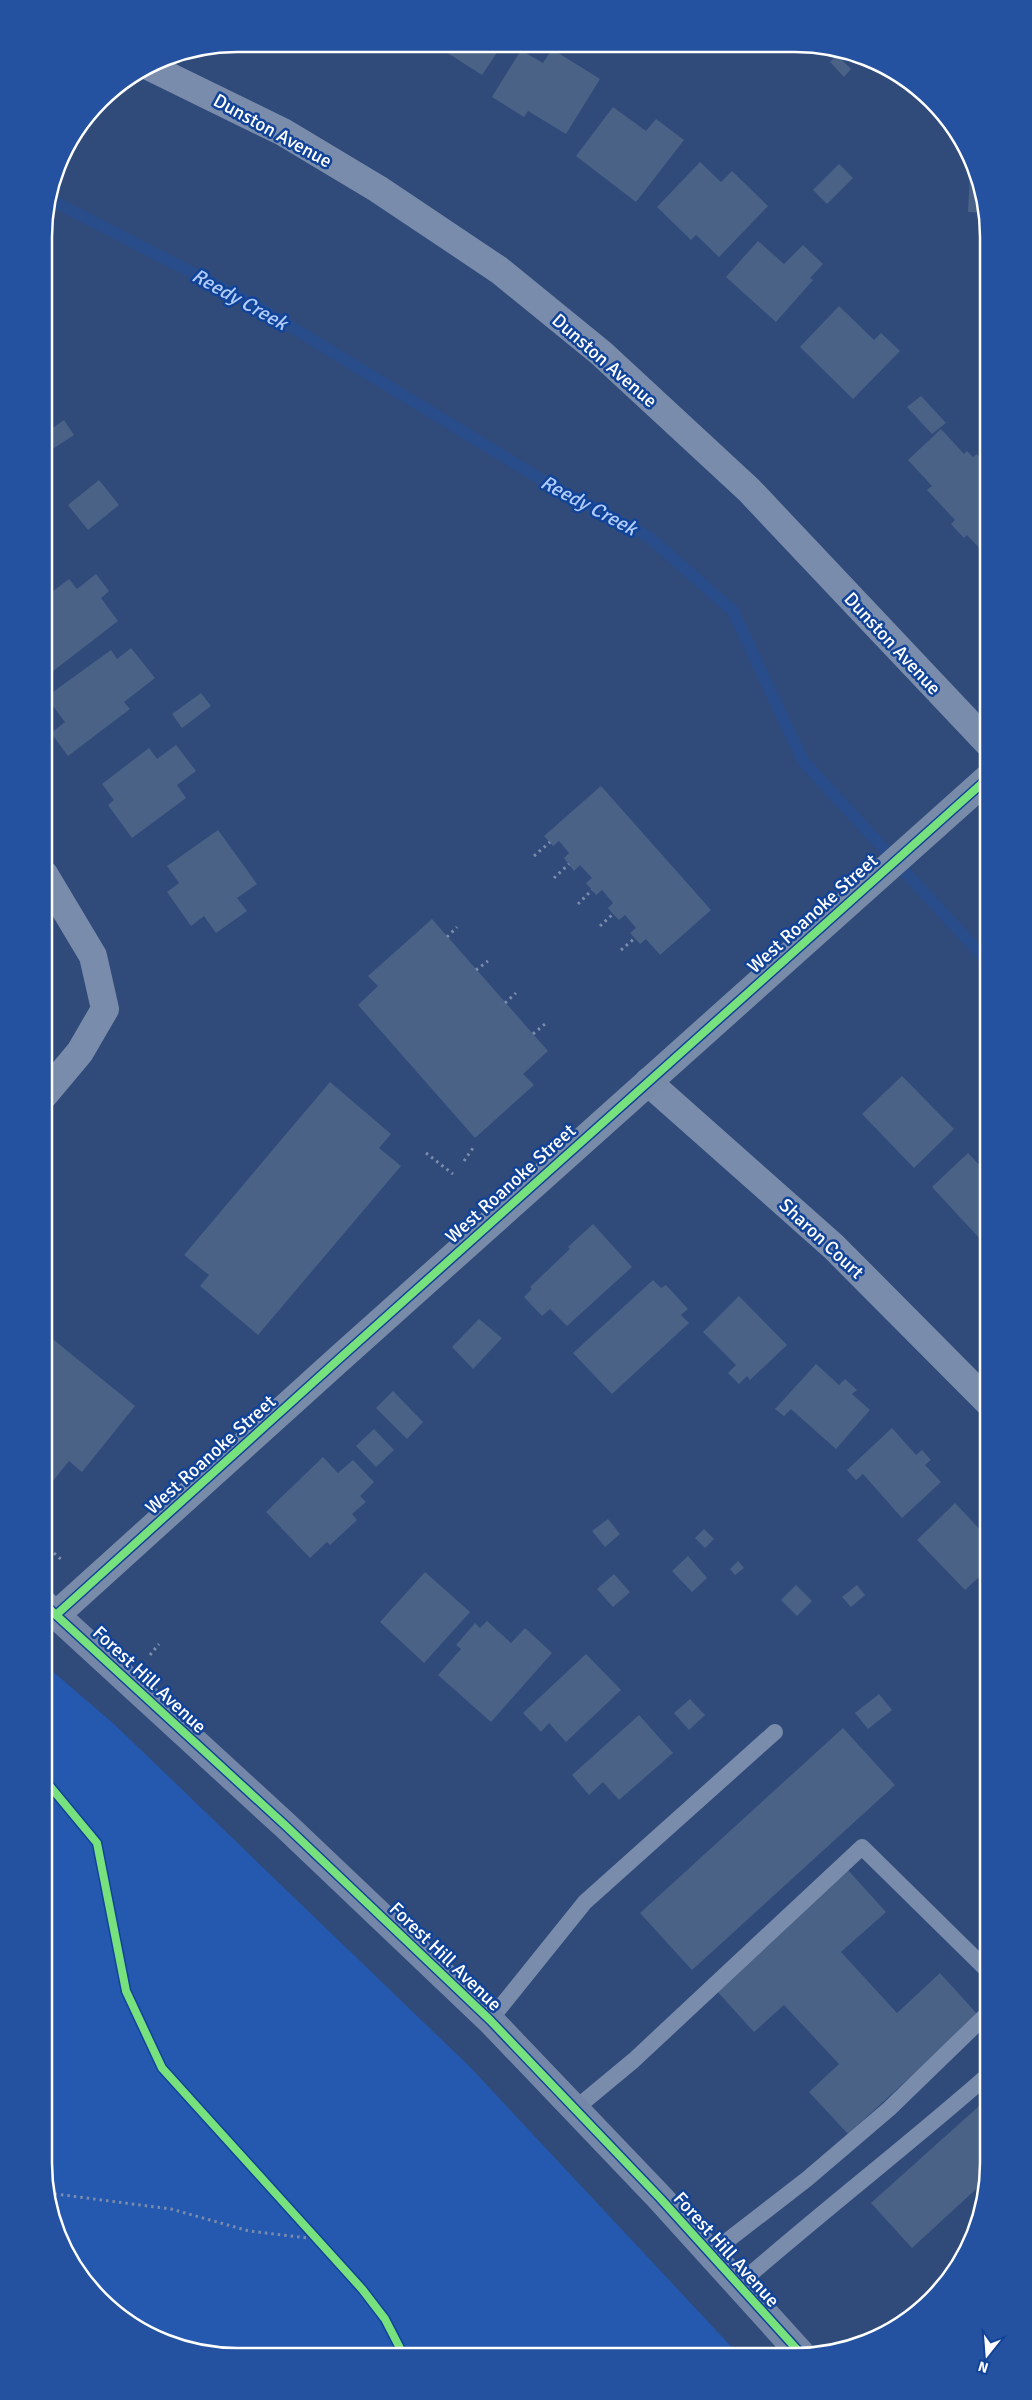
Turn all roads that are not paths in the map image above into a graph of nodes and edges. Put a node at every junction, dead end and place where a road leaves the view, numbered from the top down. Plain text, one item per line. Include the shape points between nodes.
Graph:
1 (158, 71) edge
2 (980, 735) edge
3 (980, 785) edge
4 (52, 887) edge
5 (648, 1082) junction
6 (52, 1085) edge
7 (980, 1394) edge
8 (52, 1608) edge
9 (52, 1612) edge
10 (774, 1732) dead end
11 (980, 1963) edge
12 (490, 2020) junction
13 (980, 2021) edge
14 (980, 2082) edge
15 (575, 2109) junction
16 (710, 2254) junction
17 (738, 2285) junction
18 (795, 2348) edge

1 - 2 street, Dunston Avenue via 283,132 378,189 506,276 601,353 749,490
3 - 5 main road, West Roanoke Street
4 - 6 street via 93,956 105,1009 80,1052
5 - 7 street, Sharon Court via 834,1247
5 - 8 main road, West Roanoke Street
9 - 12 main road, Forest Hill Avenue via 286,1826
10 - 12 lane via 585,1902
11 - 15 lane via 862,1847 634,2060
12 - 15 main road, Forest Hill Avenue
13 - 16 lane via 881,2115 807,2179
14 - 17 lane
15 - 16 main road, Forest Hill Avenue
16 - 17 main road, Forest Hill Avenue
17 - 18 main road, Forest Hill Avenue

